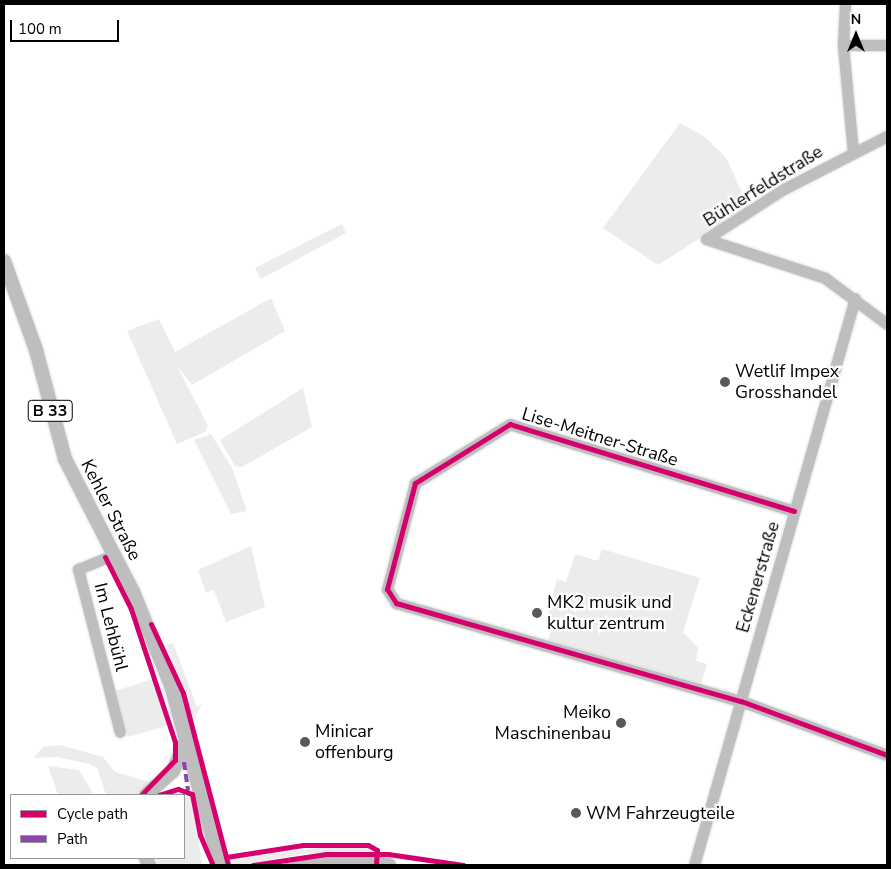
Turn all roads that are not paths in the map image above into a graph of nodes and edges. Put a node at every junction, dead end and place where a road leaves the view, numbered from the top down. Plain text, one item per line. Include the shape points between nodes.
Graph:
1 (846, 4) edge
2 (843, 45) junction
3 (887, 45) edge
4 (886, 141) edge
5 (853, 152) junction
6 (4, 261) edge
7 (855, 298) junction
8 (887, 324) edge
9 (794, 511) junction
10 (113, 555) junction
11 (741, 701) junction
12 (120, 732) dead end
13 (186, 740) junction
14 (887, 755) edge
15 (195, 773) junction
16 (167, 778) junction
17 (147, 794) edge
18 (220, 865) edge
19 (292, 865) edge
20 (389, 865) edge
21 (694, 865) edge

1 - 2 street
2 - 3 street
2 - 5 street
4 - 5 street, Bühlerfeldstraße
5 - 7 street, Bühlerfeldstraße via 706,239 825,278
6 - 10 main road, Kehler Straße / B 33 via 36,350 64,460
7 - 8 street, Bühlerfeldstraße
7 - 9 street, Eckenerstraße
9 - 11 street, Eckenerstraße
9 - 11 street, Lise-Meitner-Straße via 510,424 415,483 386,589 391,600 522,642
10 - 12 street, Im Lehbühl via 78,569
10 - 13 main road, Kehler Straße / B 33 via 160,654
11 - 14 street, Lise-Meitner-Straße
11 - 21 street, Eckenerstraße
13 - 15 main road, Kehler Straße / B 33
13 - 16 main road
15 - 16 main road
15 - 18 main road, Kehler Straße
16 - 17 main road
19 - 20 main road via 350,861

